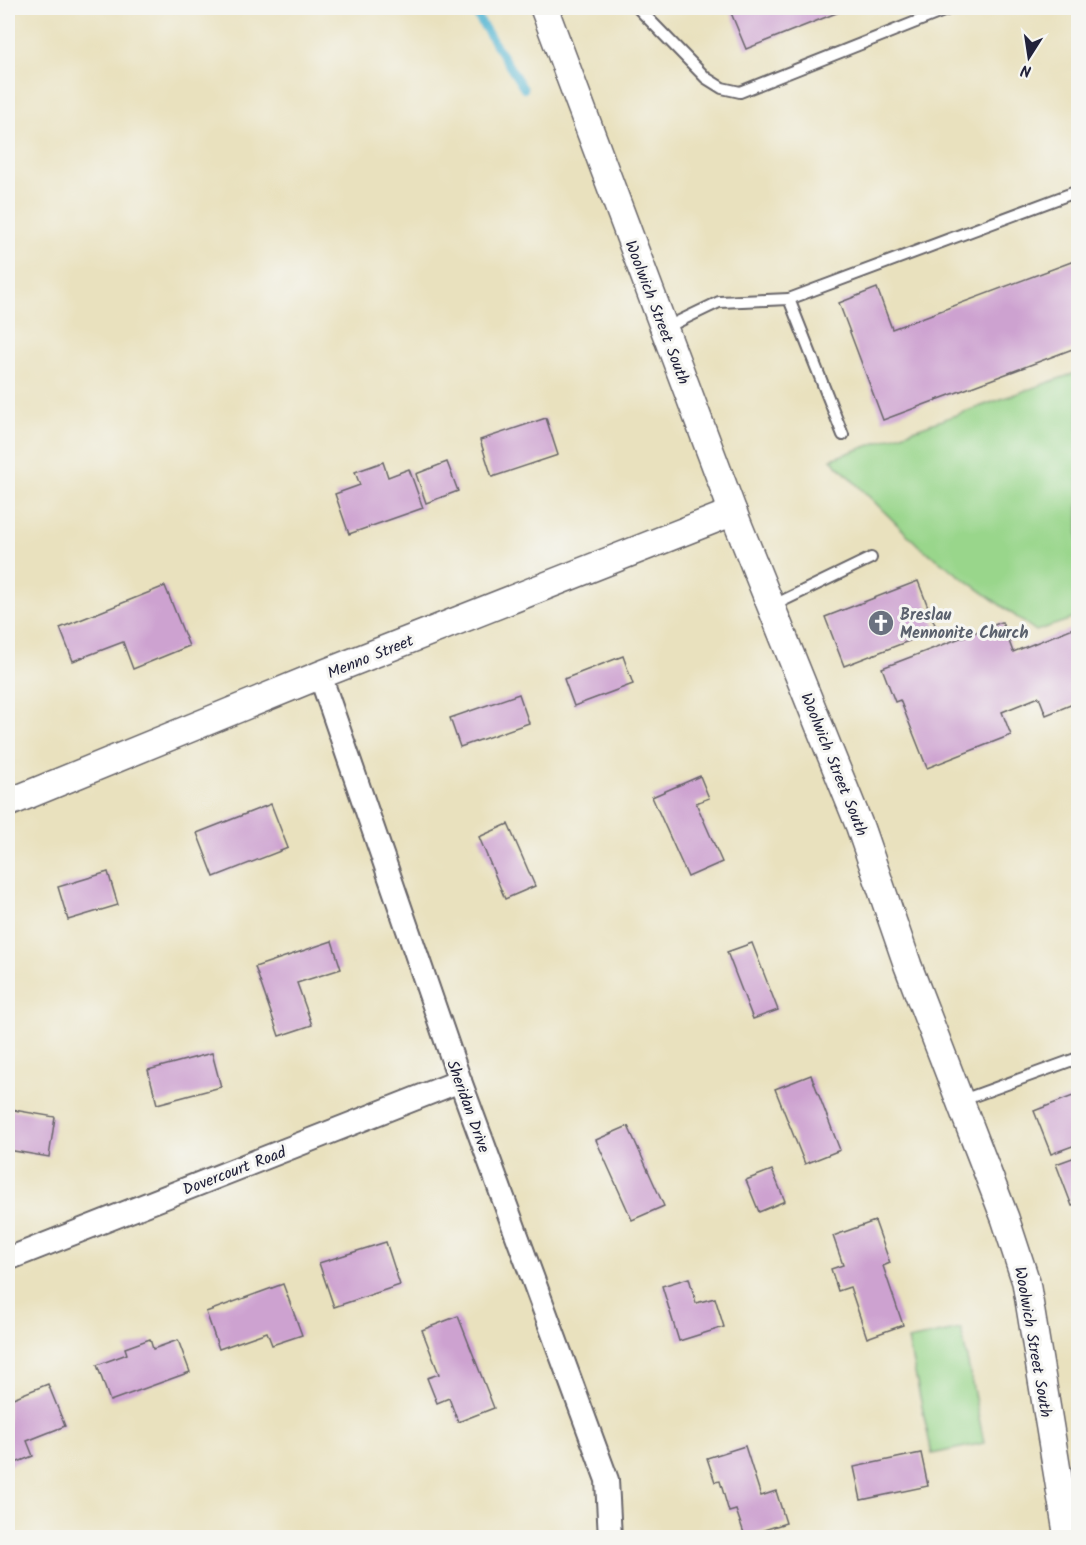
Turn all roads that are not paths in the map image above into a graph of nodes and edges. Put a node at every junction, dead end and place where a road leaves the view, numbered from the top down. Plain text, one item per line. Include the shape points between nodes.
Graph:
1 (544, 8) edge
2 (638, 8) edge
3 (951, 8) edge
4 (1078, 191) edge
5 (789, 299) junction
6 (664, 328) junction
7 (843, 435) dead end
8 (733, 512) junction
9 (871, 558) dead end
10 (771, 606) junction
11 (320, 675) junction
12 (8, 803) edge
13 (1078, 1058) edge
14 (460, 1081) junction
15 (959, 1101) junction
16 (8, 1259) edge
17 (610, 1538) edge
18 (1068, 1538) edge

1 - 6 street, Woolwich Street South
2 - 3 lane via 706,78 722,88 740,92
4 - 5 lane
5 - 6 lane via 719,302
5 - 7 lane
6 - 8 street, Woolwich Street South
8 - 10 street, Woolwich Street South
8 - 11 street, Menno Street
9 - 10 lane
10 - 15 street, Woolwich Street South via 860,826
11 - 12 street, Menno Street
11 - 14 street, Sheridan Drive
13 - 15 lane
14 - 16 street, Dovercourt Road
14 - 17 street, Sheridan Drive via 607,1480
15 - 18 street, Woolwich Street South via 1026,1282

